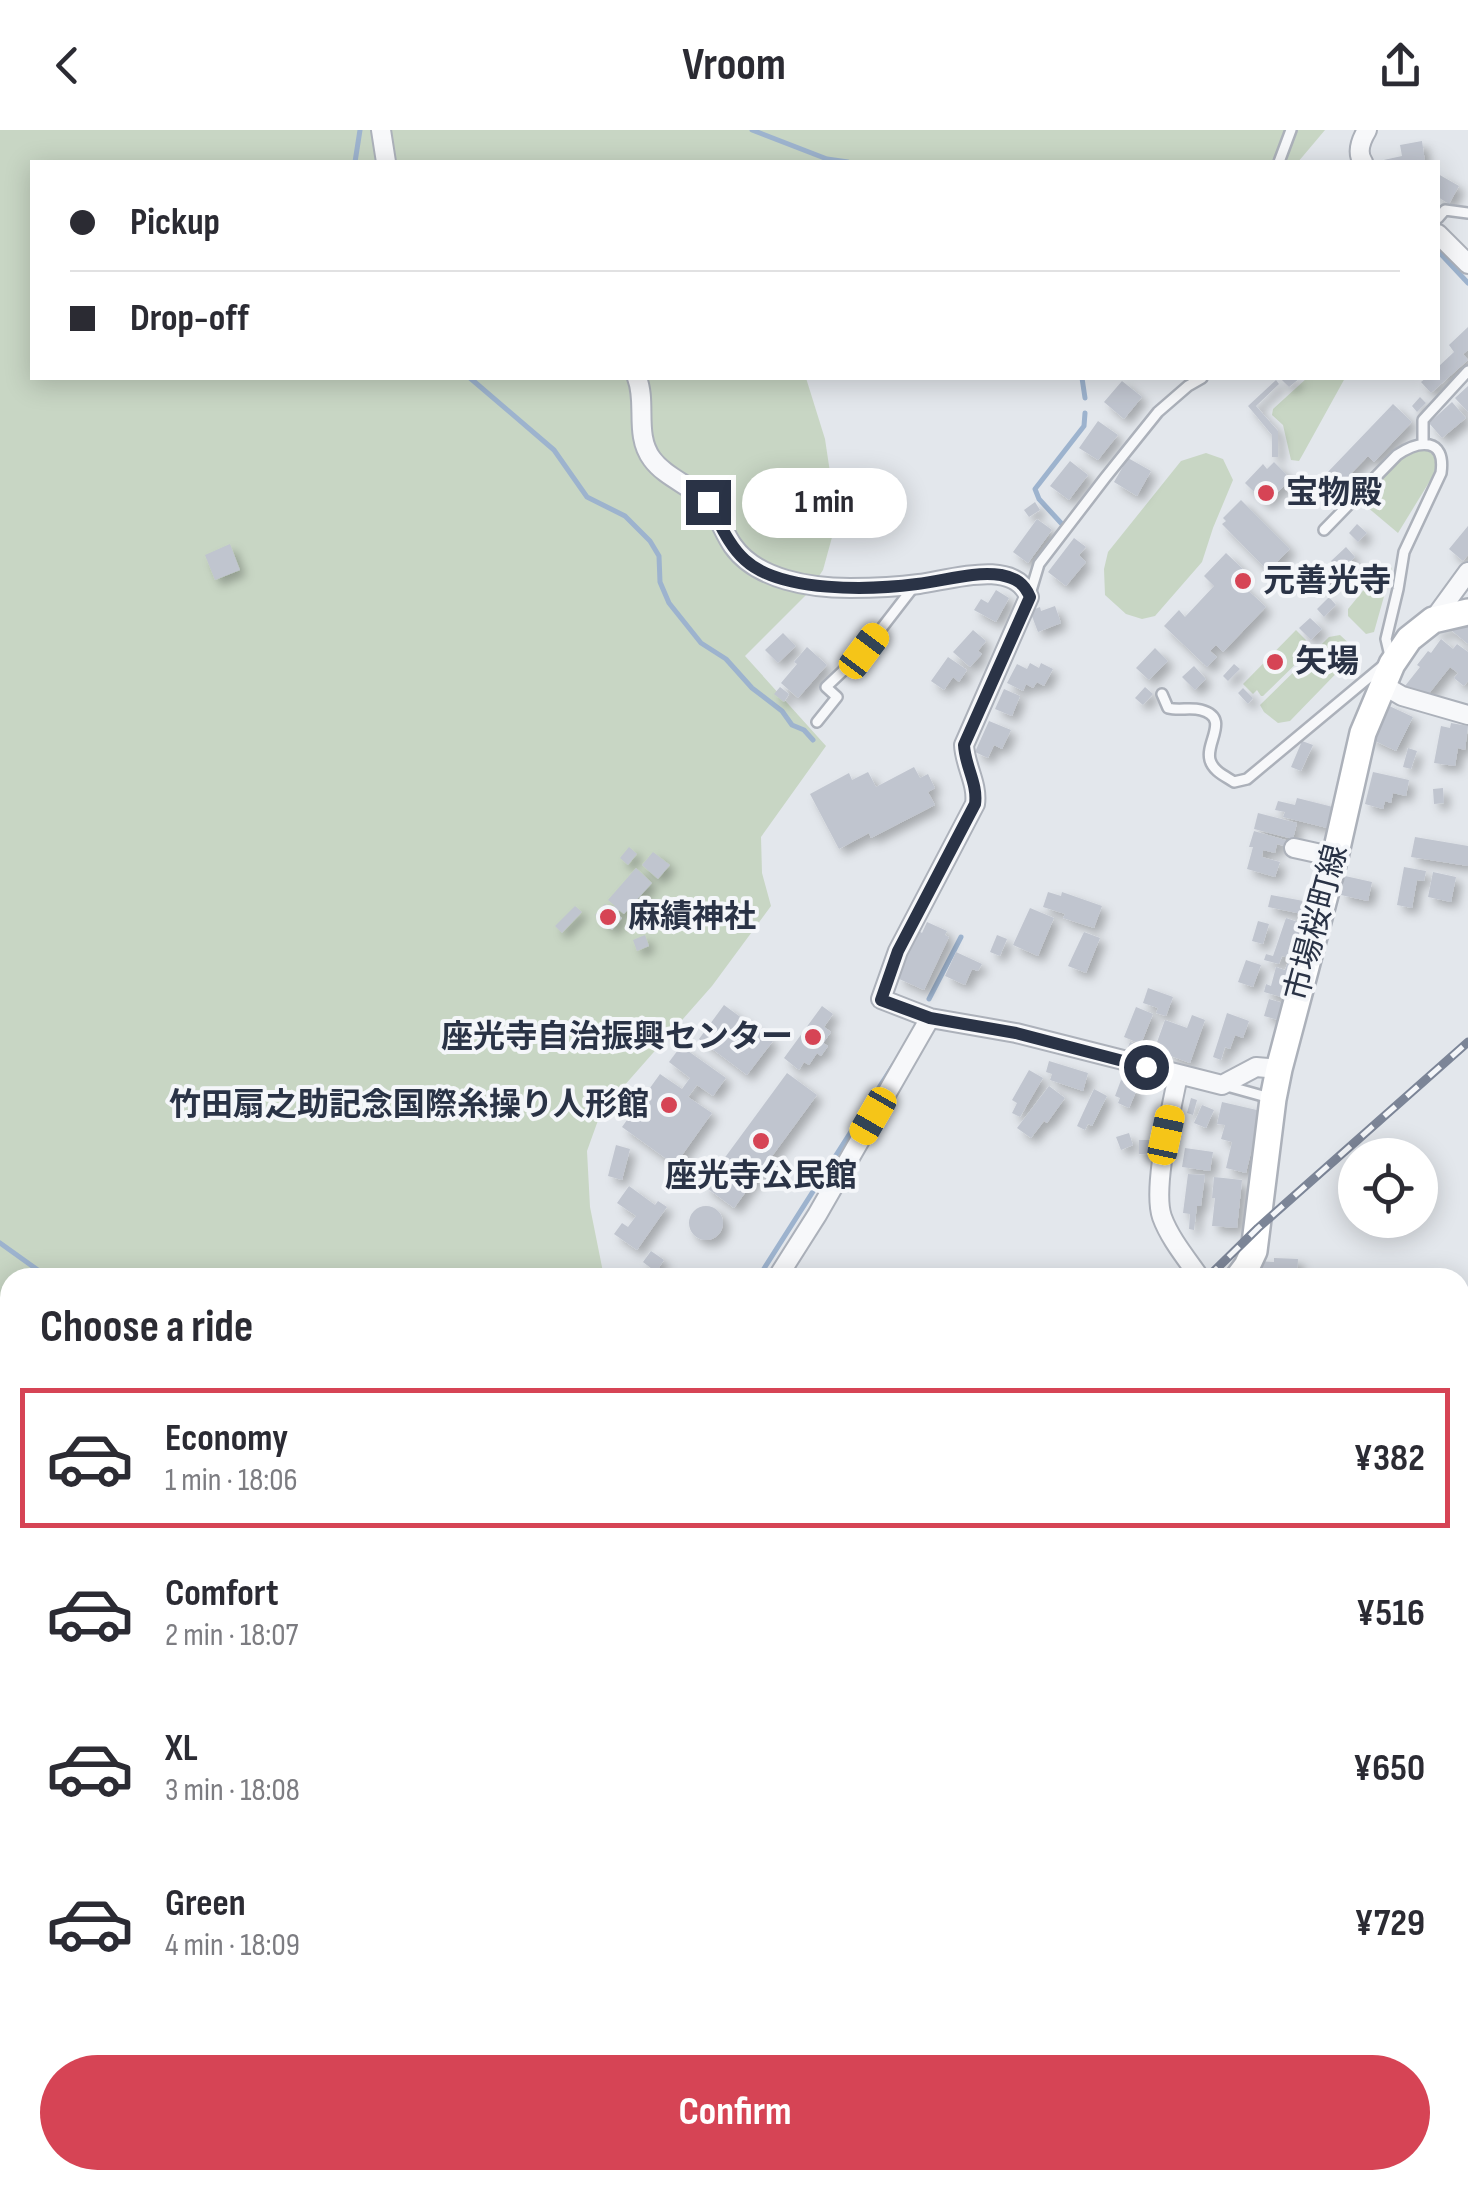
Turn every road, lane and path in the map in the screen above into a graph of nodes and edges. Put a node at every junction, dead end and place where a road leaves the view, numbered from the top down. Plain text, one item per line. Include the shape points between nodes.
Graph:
1 (381, 130) edge
2 (1291, 130) edge
3 (1367, 130) edge
4 (386, 160) edge
5 (1280, 160) edge
6 (1362, 160) edge
7 (1468, 213) edge
8 (1440, 216) edge
9 (1440, 236) edge
10 (1468, 264) edge
11 (1468, 371) edge
12 (639, 380) edge
13 (1198, 380) edge
14 (1422, 443) junction
15 (1324, 530) dead end
16 (1468, 572) edge
17 (915, 584) junction
18 (1030, 597) junction
19 (1468, 612) edge
20 (1433, 620) junction
21 (1388, 674) junction
22 (1162, 694) dead end
23 (1468, 715) edge
24 (818, 722) dead end
25 (1294, 848) dead end
26 (1335, 858) junction
27 (930, 1018) junction
28 (1279, 1069) junction
29 (1178, 1076) junction
30 (1222, 1085) junction
31 (1273, 1099) junction
32 (783, 1268) edge
33 (1193, 1268) edge
34 (1246, 1268) edge

1 - 4 street
2 - 5 lane
3 - 6 street via 1360,140
7 - 8 lane via 1445,210
9 - 10 street
11 - 14 lane via 1422,420
12 - 17 street via 651,458 708,502 747,562 808,585
13 - 18 lane via 1158,412 1105,478 1039,564
14 - 15 lane via 1397,455
14 - 21 lane via 1437,451 1442,466 1404,552 1386,638
16 - 20 street
17 - 18 street via 1002,575 1025,585
17 - 24 lane via 864,651 826,687 837,697
18 - 27 street via 964,745 975,804 898,951 881,1000
19 - 20 main road
20 - 21 main road, 市場桜町線
21 - 22 lane via 1382,664 1247,779 1234,782 1210,762 1214,718 1195,708 1168,708
21 - 23 street via 1402,696
21 - 26 main road, 市場桜町線 via 1362,733
25 - 26 street
26 - 28 main road, 市場桜町線
27 - 29 street
27 - 32 street
28 - 30 street via 1256,1068
28 - 31 main road, 市場桜町線
29 - 30 street
29 - 33 street via 1161,1215
30 - 31 lane
31 - 34 main road, 市場桜町線

